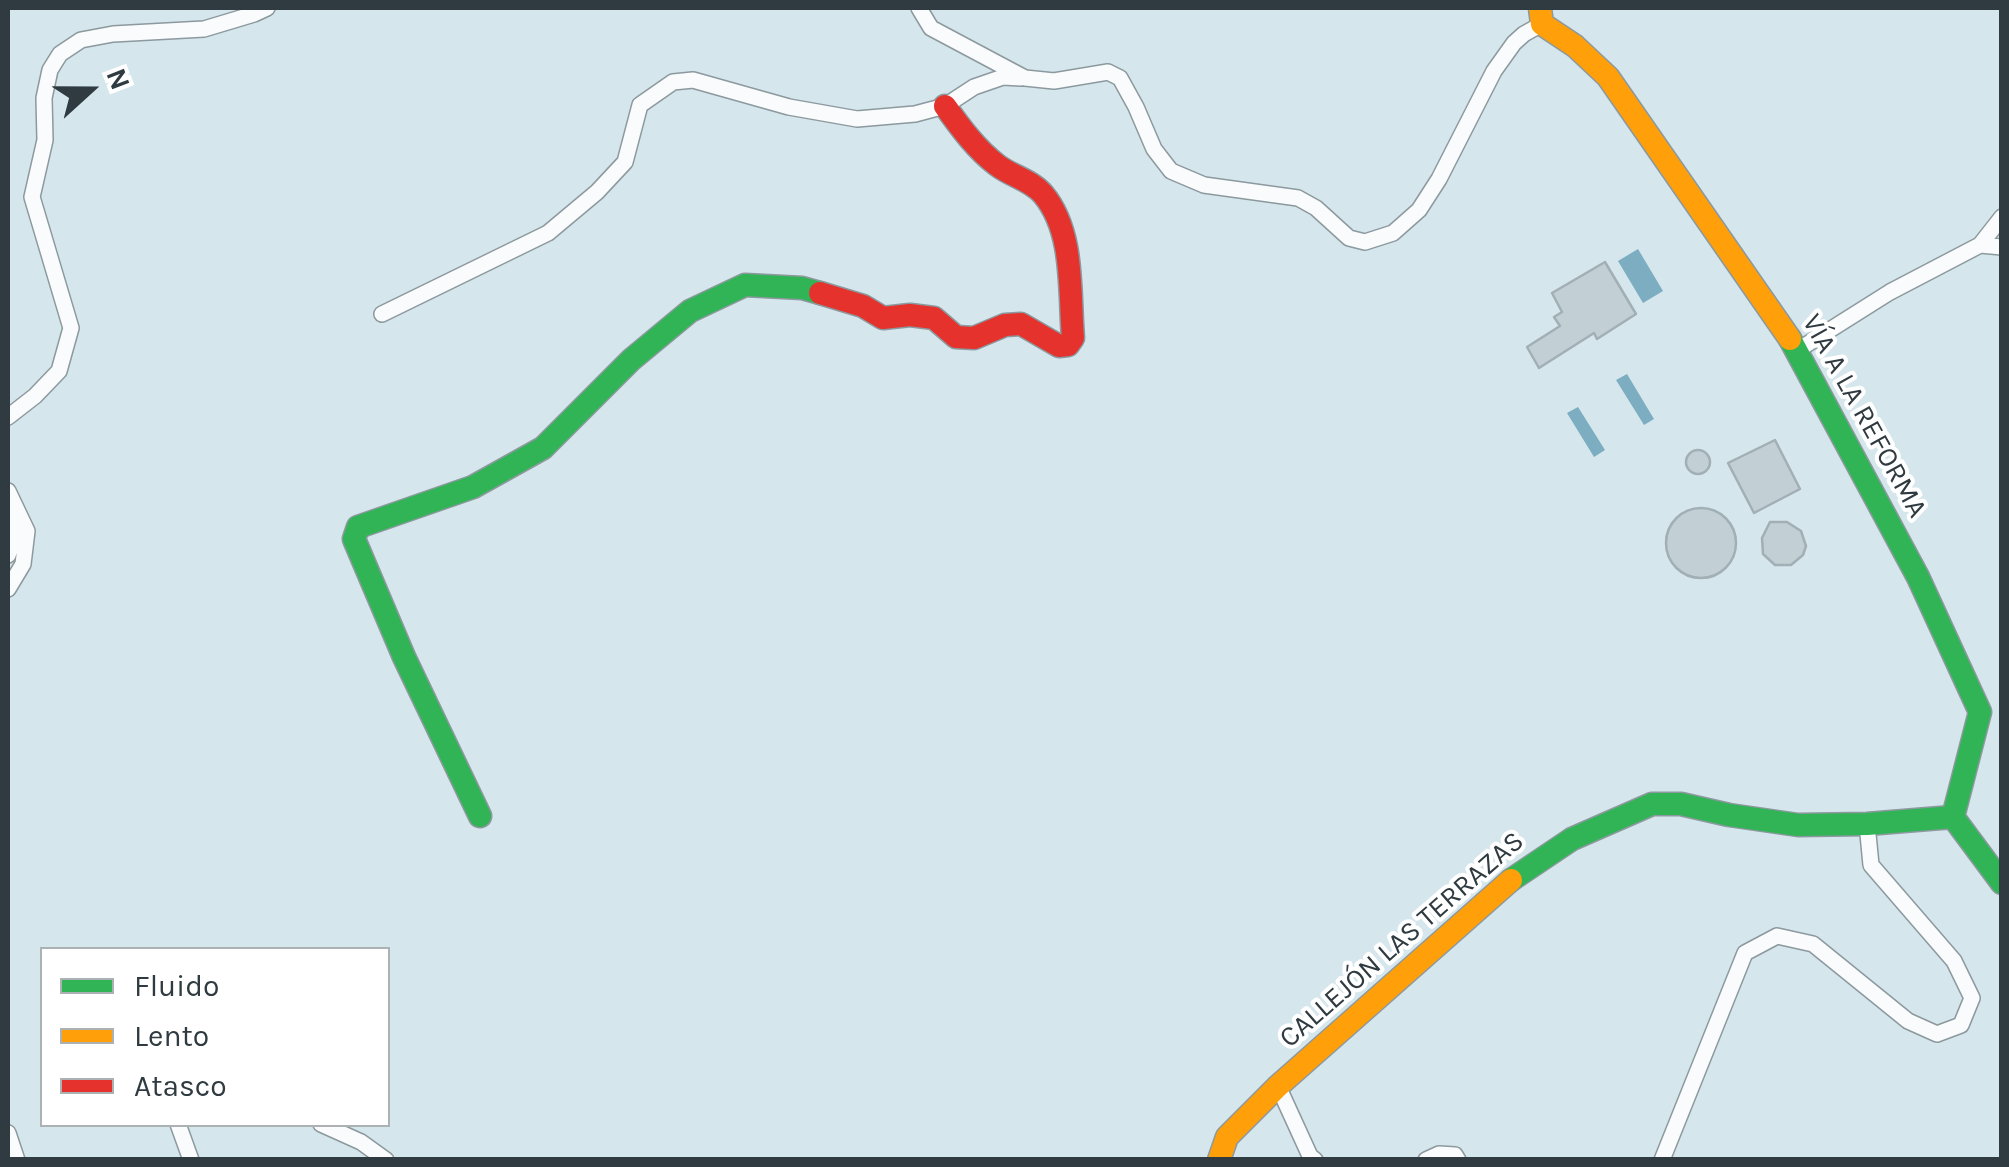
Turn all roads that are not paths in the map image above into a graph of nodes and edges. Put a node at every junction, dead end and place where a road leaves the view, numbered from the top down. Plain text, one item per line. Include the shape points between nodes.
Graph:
1 (266, 8) edge
2 (919, 8) edge
3 (1541, 16) edge
4 (1025, 78) junction
5 (945, 106) junction
6 (2002, 217) edge
7 (1980, 245) junction
8 (2002, 247) edge
9 (382, 314) dead end
10 (1798, 350) junction
11 (8, 417) edge
12 (11, 498) edge
13 (8, 555) edge
14 (8, 589) edge
15 (480, 816) dead end
16 (1953, 817) junction
17 (1867, 824) junction
18 (2002, 883) edge
19 (1278, 1086) junction
20 (179, 1127) edge
21 (328, 1127) edge
22 (8, 1134) edge
23 (17, 1160) edge
24 (191, 1160) edge
25 (386, 1160) edge
26 (1219, 1160) edge
27 (1315, 1160) edge
28 (1426, 1160) edge
29 (1458, 1160) edge
30 (1662, 1160) edge

1 - 11 street via 204,29 81,40 60,54 44,98 45,140 32,197 72,328 59,371
2 - 4 street via 931,28
3 - 4 street via 1494,72 1419,210 1393,233 1366,242 1349,238 1298,198 1204,184 1171,171 1120,78 1108,72 1054,82
3 - 10 street, VÍA A LA REFORMA via 1608,77
4 - 5 street via 988,82
5 - 9 street via 856,119 693,80 674,82 640,105 625,162 548,233
5 - 15 street via 997,165 1041,192 1058,224 1068,263 1068,344 1059,346 1021,324 956,337 934,318 883,318 802,288 745,286 690,311 543,448 516,465 354,532
6 - 7 street
7 - 8 street
7 - 10 street
10 - 16 street, VÍA A LA REFORMA via 1918,577 1980,712
12 - 13 street via 14,539
12 - 14 street via 27,531 23,564
16 - 17 street, CALLEJÓN LAS TERRAZAS
16 - 18 street
17 - 19 street, CALLEJÓN LAS TERRAZAS via 1798,825 1681,804 1652,804 1616,818 1517,874
17 - 30 street via 1871,865 1954,961 1972,998 1961,1025 1938,1034 1908,1021 1813,944 1777,936 1745,953
19 - 26 street, CALLEJÓN LAS TERRAZAS via 1227,1137
19 - 27 street
20 - 24 street
21 - 25 street
22 - 23 street
28 - 29 street via 1440,1154

